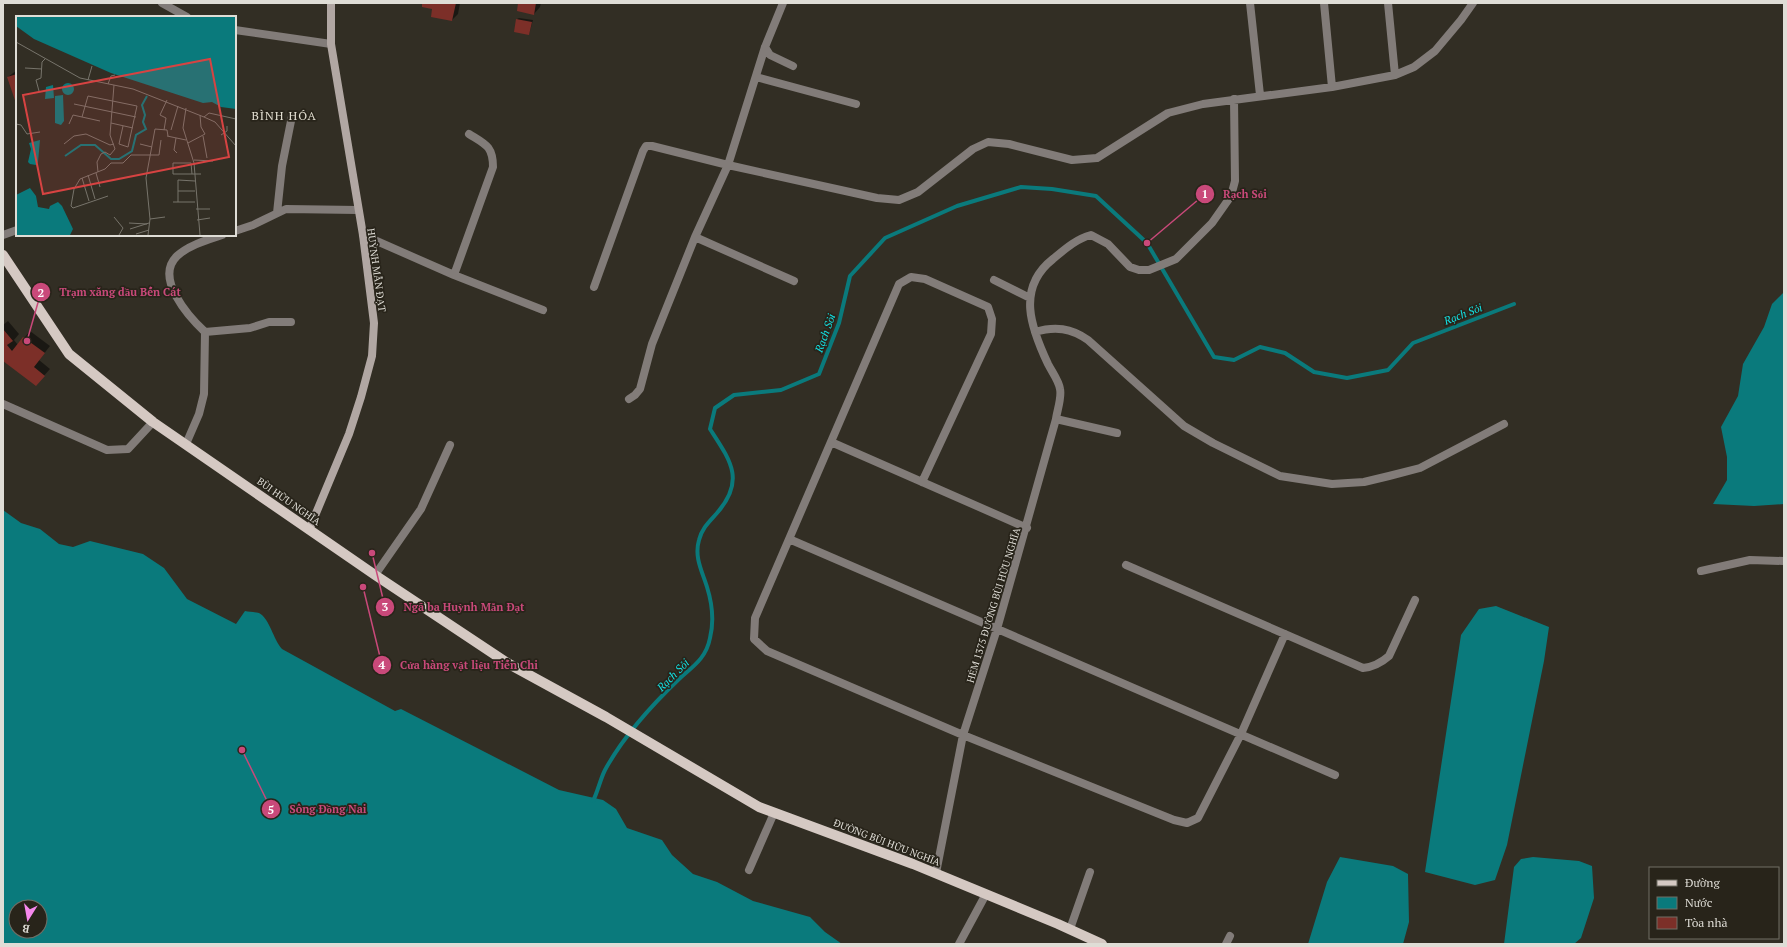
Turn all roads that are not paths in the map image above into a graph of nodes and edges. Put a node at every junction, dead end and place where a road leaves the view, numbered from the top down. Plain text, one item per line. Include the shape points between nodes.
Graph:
1 (162, 3) edge
2 (331, 3) edge
3 (783, 3) edge
4 (1250, 3) edge
5 (1324, 3) edge
6 (1388, 3) edge
7 (1473, 3) edge
8 (185, 16) edge
9 (236, 30) edge
10 (331, 44) junction
11 (765, 47) junction
12 (794, 66) dead end
13 (1394, 75) junction
14 (756, 77) junction
15 (1332, 87) junction
16 (1260, 95) junction
17 (1234, 99) junction
18 (856, 104) dead end
19 (292, 116) dead end
20 (469, 134) dead end
21 (728, 165) junction
22 (358, 210) junction
23 (277, 213) junction
24 (16, 230) edge
25 (236, 231) edge
26 (363, 234) junction
27 (3, 235) edge
28 (217, 236) edge
29 (695, 237) junction
30 (201, 239) edge
31 (3, 255) edge
32 (454, 275) junction
33 (994, 280) dead end
34 (794, 281) dead end
35 (594, 287) dead end
36 (1030, 298) junction
37 (543, 310) dead end
38 (291, 322) dead end
39 (206, 332) junction
40 (1035, 332) junction
41 (629, 398) dead end
42 (3, 404) edge
43 (1056, 419) junction
44 (153, 422) junction
45 (1504, 424) dead end
46 (1117, 433) dead end
47 (831, 442) junction
48 (186, 444) junction
49 (450, 445) dead end
50 (922, 482) junction
51 (1027, 528) junction
52 (309, 530) junction
53 (789, 539) junction
54 (1784, 561) edge
55 (1126, 565) dead end
56 (1701, 571) dead end
57 (375, 575) junction
58 (1415, 600) dead end
59 (998, 629) junction
60 (1285, 634) junction
61 (1241, 734) junction
62 (963, 735) junction
63 (667, 754) joint
64 (1335, 775) dead end
65 (774, 813) junction
66 (749, 870) dead end
67 (1090, 872) dead end
68 (936, 873) junction
69 (986, 894) junction
70 (1070, 930) junction
71 (1230, 936) dead end
72 (960, 944) edge
73 (1102, 944) edge
74 (1226, 944) edge

1 - 8 street
2 - 10 main road, HUỲNH MẪN ĐẠT
3 - 11 street
4 - 16 street
5 - 15 street
6 - 13 street
7 - 13 street via 1435,51 1414,67
9 - 10 street
10 - 22 main road, HUỲNH MẪN ĐẠT
11 - 12 street via 770,55
11 - 14 street
13 - 15 street
14 - 18 street
14 - 21 street
15 - 16 street
16 - 17 street
17 - 21 street via 1168,113 1097,158 1072,160 1009,144 988,142 973,149 918,192 899,200 877,198
17 - 36 street, HẺM 1375 ĐƯỜNG BÙI HỮU NGHĨA via 1235,181 1231,196 1212,223 1176,259 1149,270 1139,270 1130,267 1108,244 1091,234 1079,238 1042,267 1034,279
19 - 23 street via 282,166
20 - 32 street via 487,145 493,154 493,167
21 - 29 street
21 - 35 street via 646,146
22 - 23 street via 286,209
22 - 26 main road, HUỲNH MẪN ĐẠT
23 - 25 street
24 - 27 street
26 - 32 street
26 - 52 main road, HUỲNH MẪN ĐẠT via 374,323 372,356 362,397 349,434
28 - 30 street
29 - 34 street
29 - 41 street via 652,344 640,389
30 - 39 street via 176,257 169,273 180,303
31 - 44 main road, BÙI HỮU NGHĨA via 69,354
32 - 37 street
33 - 36 street
36 - 40 street, HẺM 1375 ĐƯỜNG BÙI HỮU NGHĨA
38 - 39 street via 269,322 250,328
39 - 48 street via 204,394 199,414
40 - 43 street, HẺM 1375 ĐƯỜNG BÙI HỮU NGHĨA via 1061,390
40 - 45 street via 1048,328 1076,332 1184,426 1280,476 1332,484 1364,482 1420,468
42 - 44 street via 107,450 128,449
43 - 46 street
43 - 51 street, HẺM 1375 ĐƯỜNG BÙI HỮU NGHĨA
44 - 48 main road, BÙI HỮU NGHĨA
47 - 50 street
47 - 50 street via 899,284 911,278 925,279 988,307 992,318 991,334
47 - 53 street
48 - 52 main road, BÙI HỮU NGHĨA
49 - 57 street via 421,509
50 - 51 street
51 - 59 street, HẺM 1375 ĐƯỜNG BÙI HỮU NGHĨA
52 - 57 main road, BÙI HỮU NGHĨA
53 - 59 street
53 - 62 street via 755,618 754,639 767,651
54 - 56 street via 1750,560
55 - 60 street
57 - 63 main road, BÙI HỮU NGHĨA via 509,664
58 - 60 street via 1389,656 1371,667 1363,668
59 - 61 street
59 - 62 street, HẺM 1375 ĐƯỜNG BÙI HỮU NGHĨA
60 - 61 street
61 - 62 street via 1198,818 1188,823 1174,820
61 - 64 street
62 - 68 street, HẺM 1375 ĐƯỜNG BÙI HỮU NGHĨA
63 - 65 main road, ĐƯỜNG BÙI HỮU NGHĨA
65 - 66 street
65 - 68 main road, ĐƯỜNG BÙI HỮU NGHĨA
67 - 70 street
68 - 69 main road, ĐƯỜNG BÙI HỮU NGHĨA
69 - 70 main road, ĐƯỜNG BÙI HỮU NGHĨA
69 - 72 street
70 - 73 main road, ĐƯỜNG BÙI HỮU NGHĨA
71 - 74 street

